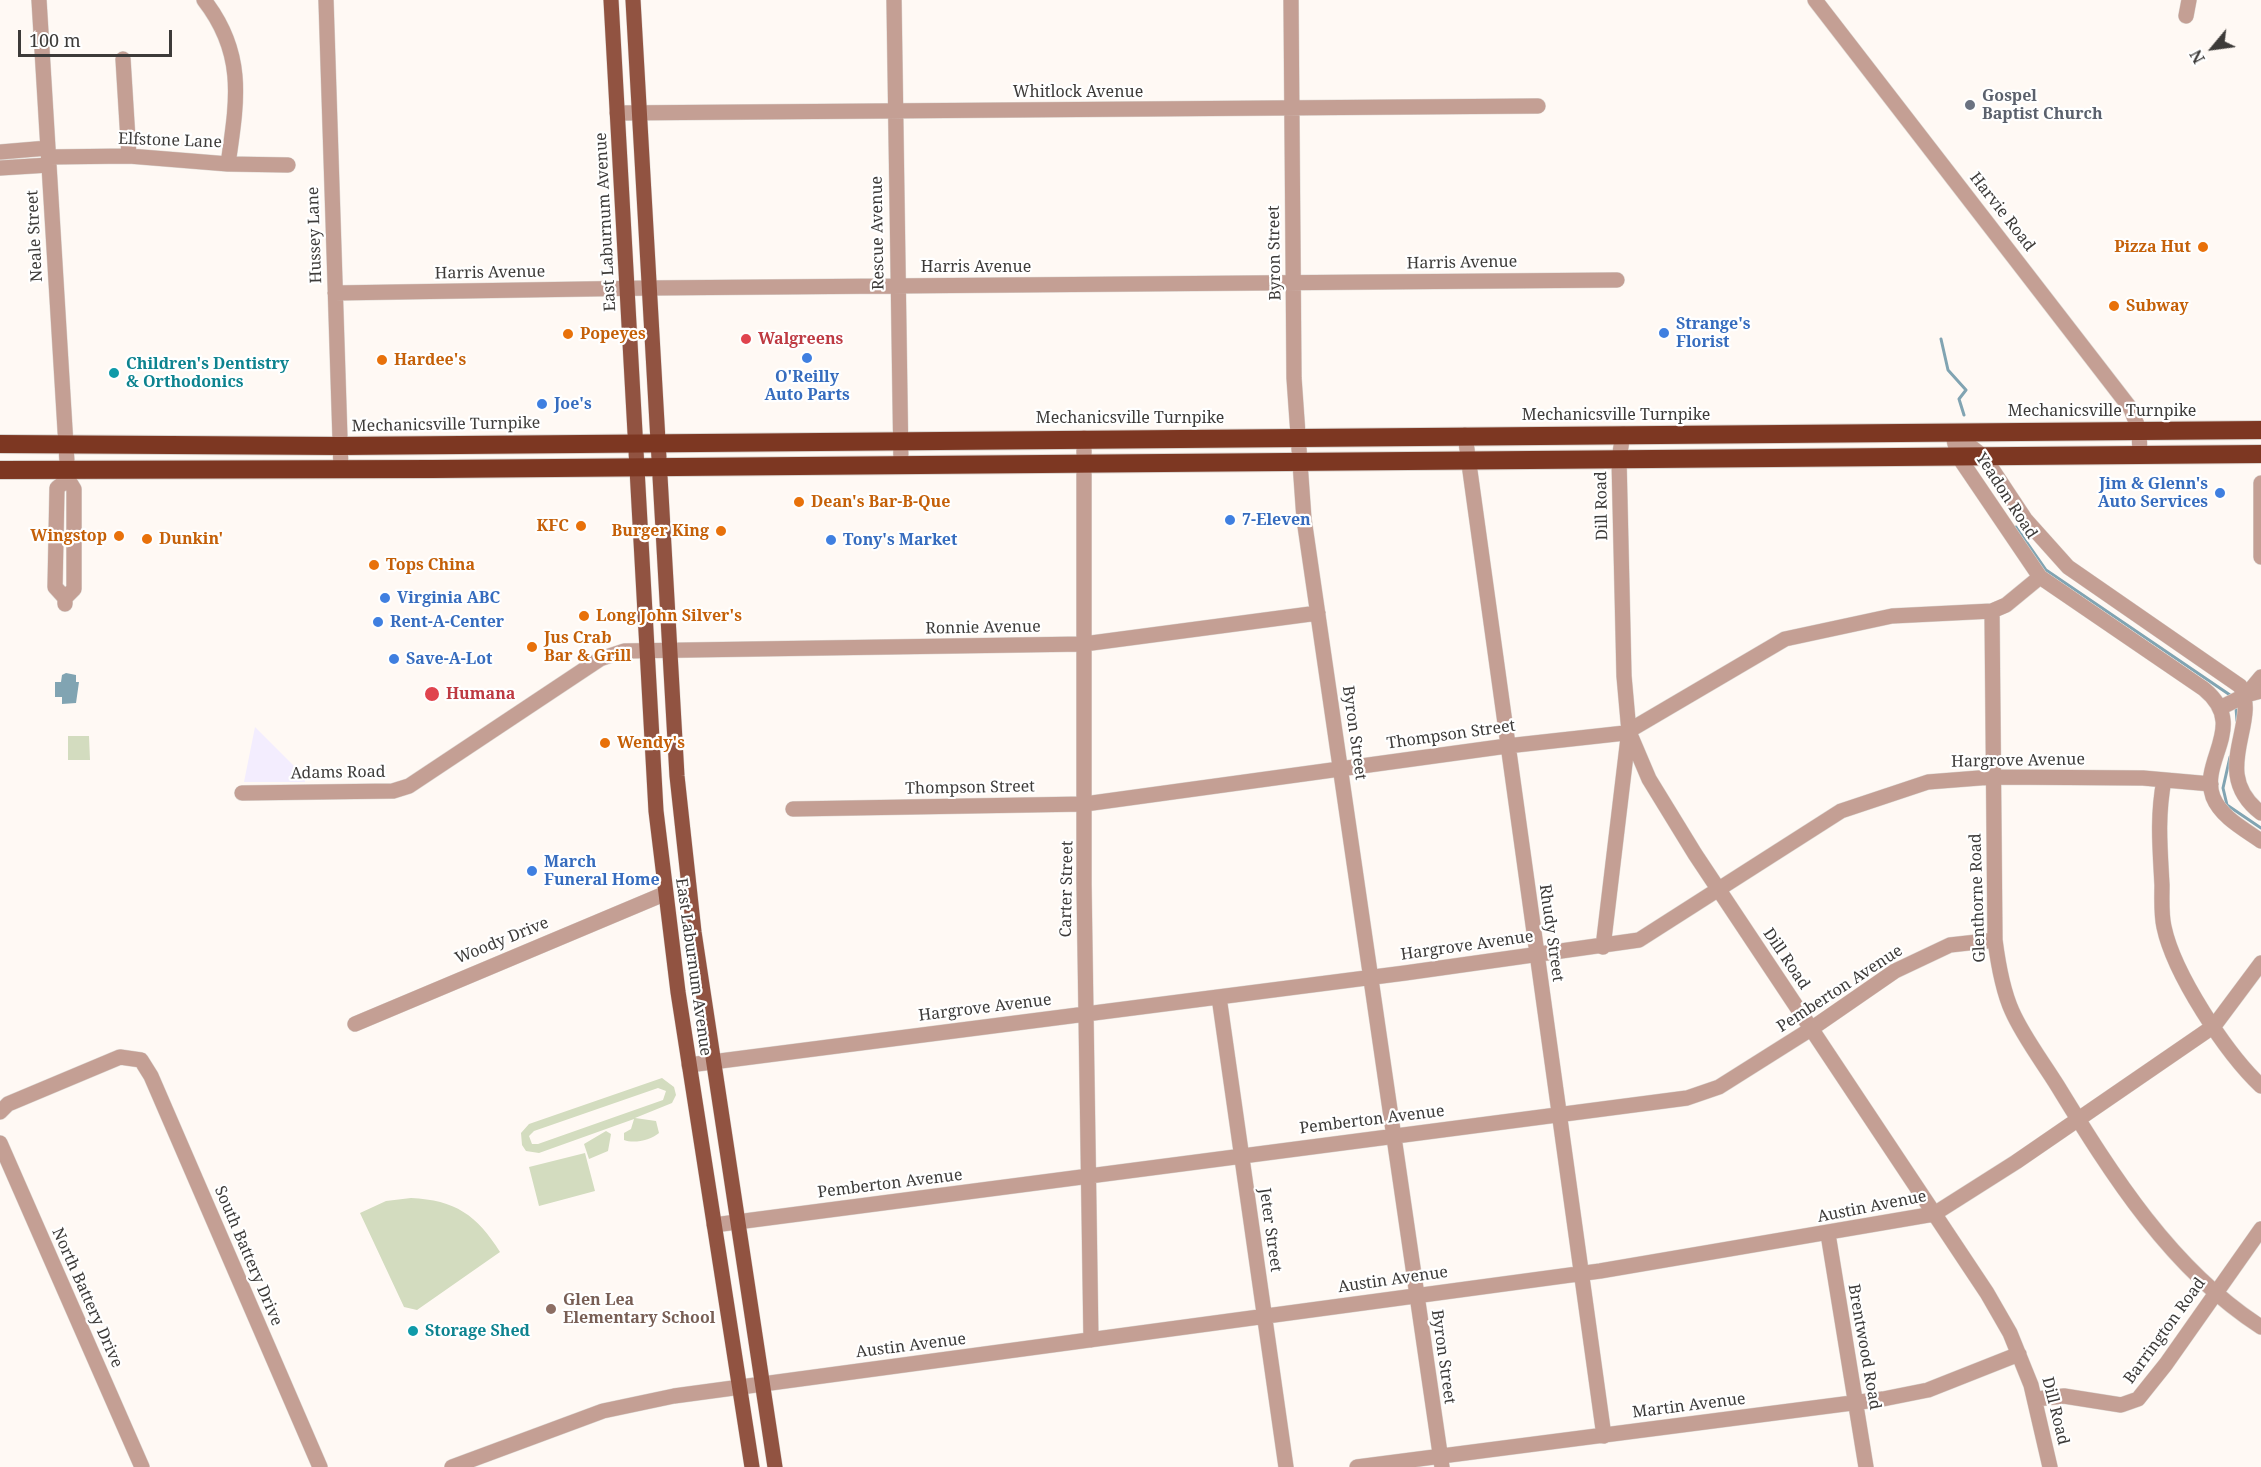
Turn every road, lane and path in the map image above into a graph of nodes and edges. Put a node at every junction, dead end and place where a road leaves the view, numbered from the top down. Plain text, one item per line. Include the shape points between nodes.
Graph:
1 (39, 0) edge
2 (204, 0) edge
3 (326, 0) edge
4 (611, 0) edge
5 (633, 0) edge
6 (894, 0) edge
7 (1291, 0) edge
8 (1815, 0) edge
9 (2189, 0) edge
10 (2186, 16) dead end
11 (123, 59) dead end
12 (1538, 106) dead end
13 (1292, 108) junction
14 (895, 111) junction
15 (617, 113) junction
16 (640, 113) junction
17 (0, 152) edge
18 (129, 156) junction
19 (49, 157) junction
20 (228, 164) junction
21 (288, 165) dead end
22 (0, 168) edge
23 (1617, 280) dead end
24 (1294, 283) junction
25 (896, 286) junction
26 (627, 288) junction
27 (649, 288) junction
28 (335, 293) junction
29 (2139, 430) junction
30 (2261, 430) edge
31 (1952, 432) junction
32 (1623, 434) junction
33 (1465, 435) junction
34 (1297, 437) junction
35 (1084, 438) junction
36 (900, 440) junction
37 (657, 442) junction
38 (635, 443) junction
39 (0, 444) edge
40 (66, 446) junction
41 (340, 446) junction
42 (2261, 454) edge
43 (2140, 455) junction
44 (1958, 456) junction
45 (1984, 457) junction
46 (1619, 459) junction
47 (1468, 460) junction
48 (1298, 461) junction
49 (1083, 464) junction
50 (901, 465) junction
51 (636, 467) junction
52 (658, 467) junction
53 (0, 470) edge
54 (341, 470) junction
55 (68, 475) junction
56 (2261, 483) edge
57 (2261, 557) edge
58 (2040, 577) junction
59 (65, 601) dead end
60 (1992, 611) junction
61 (1318, 613) junction
62 (1084, 644) junction
63 (646, 650) junction
64 (669, 650) junction
65 (2261, 677) edge
66 (2254, 693) edge
67 (2222, 707) junction
68 (1629, 732) junction
69 (1507, 746) junction
70 (1341, 768) junction
71 (1992, 777) junction
72 (2164, 780) junction
73 (2211, 784) junction
74 (242, 793) dead end
75 (1085, 804) junction
76 (793, 809) dead end
77 (2261, 813) edge
78 (2261, 841) edge
79 (1719, 891) junction
80 (664, 894) junction
81 (1995, 940) junction
82 (1602, 947) junction
83 (1536, 955) junction
84 (2261, 963) edge
85 (1370, 977) junction
86 (1219, 997) junction
87 (1086, 1013) junction
88 (355, 1024) dead end
89 (2214, 1026) junction
90 (1811, 1029) junction
91 (712, 1062) junction
92 (689, 1065) junction
93 (2261, 1086) edge
94 (0, 1112) edge
95 (1558, 1115) junction
96 (2078, 1120) junction
97 (1392, 1136) junction
98 (0, 1143) edge
99 (1242, 1155) junction
100 (1088, 1176) junction
101 (1935, 1214) junction
102 (736, 1222) junction
103 (714, 1225) junction
104 (2261, 1229) edge
105 (1828, 1234) junction
106 (1580, 1274) junction
107 (2215, 1294) junction
108 (1416, 1295) junction
109 (1264, 1315) junction
110 (2261, 1327) edge
111 (1091, 1340) junction
112 (2019, 1354) junction
113 (761, 1385) junction
114 (740, 1387) junction
115 (2036, 1399) junction
116 (1856, 1403) junction
117 (1604, 1436) junction
118 (1441, 1461) edge
119 (142, 1467) edge
120 (320, 1467) edge
121 (452, 1467) edge
122 (752, 1467) edge
123 (775, 1467) edge
124 (1286, 1467) edge
125 (1358, 1467) edge
126 (1866, 1467) edge
127 (2050, 1467) edge

1 - 19 street, Neale Street
2 - 20 street, Elfstone Lane via 225,33 236,67
3 - 28 street, Hussey Lane
4 - 15 main road, East Laburnum Avenue
5 - 16 main road
6 - 14 street, Rescue Avenue
7 - 13 street, Byron Street
8 - 29 street, Harvie Road via 2131,409
9 - 10 street
11 - 18 street
12 - 13 street, Whitlock Avenue
13 - 14 street, Whitlock Avenue
13 - 24 street, Byron Street
14 - 16 street, Whitlock Avenue
14 - 25 street, Rescue Avenue
15 - 16 street, Whitlock Avenue
15 - 26 main road, East Laburnum Avenue
16 - 27 main road
17 - 19 street
18 - 19 street, Elfstone Lane
18 - 20 street, Elfstone Lane
19 - 22 street
19 - 40 street, Neale Street
20 - 21 street
23 - 24 street, Harris Avenue
24 - 25 street, Harris Avenue
24 - 34 street, Byron Street
25 - 27 street, Harris Avenue
25 - 36 street, Rescue Avenue
26 - 27 street, Harris Avenue
26 - 28 street, Harris Avenue
26 - 38 main road, East Laburnum Avenue
27 - 37 main road
28 - 41 street, Hussey Lane
29 - 30 highway, Mechanicsville Turnpike
29 - 31 highway, Mechanicsville Turnpike
29 - 43 street, Harvie Road
31 - 32 highway, Mechanicsville Turnpike
31 - 44 street, Yeadon Road
31 - 45 street, Yeadon Road
32 - 33 highway, Mechanicsville Turnpike
32 - 46 street, Dill Road
33 - 34 highway, Mechanicsville Turnpike
33 - 47 street, Rhudy Street
34 - 35 highway, Mechanicsville Turnpike
34 - 48 street, Byron Street
35 - 36 highway, Mechanicsville Turnpike
35 - 49 street, Carter Street
36 - 37 highway, Mechanicsville Turnpike
36 - 50 street, Rescue Avenue
37 - 38 highway, Mechanicsville Turnpike
37 - 52 main road, East Laburnum Avenue
38 - 41 highway, Mechanicsville Turnpike
38 - 51 main road, East Laburnum Avenue
39 - 40 highway, Mechanicsville Turnpike
40 - 41 highway, Mechanicsville Turnpike
40 - 55 street, Neale Street
41 - 54 street, Hussey Lane
42 - 43 highway
43 - 45 highway
44 - 45 highway
44 - 46 highway
44 - 58 street, Yeadon Road
45 - 66 street, Yeadon Road via 2025,519 2068,567
46 - 47 highway
46 - 68 street, Dill Road
47 - 48 highway
47 - 69 street, Rhudy Street
48 - 49 highway
48 - 61 street, Byron Street
49 - 50 highway
49 - 62 street, Carter Street
50 - 52 highway
51 - 52 highway
51 - 54 highway
51 - 63 main road, East Laburnum Avenue
52 - 64 main road, East Laburnum Avenue
53 - 55 highway
54 - 55 highway
55 - 59 street via 57,488 55,587
56 - 57 street
58 - 60 street, Thompson Street via 2007,605
58 - 67 street, Yeadon Road via 2204,689
60 - 68 street, Thompson Street via 1892,616 1785,639
60 - 71 street, Glenthorne Road
61 - 62 street, Ronnie Avenue
61 - 70 street, Byron Street
62 - 64 street, Ronnie Avenue
62 - 75 street, Carter Street
63 - 64 street, Ronnie Avenue
63 - 74 street, Adams Road via 624,651 600,659 409,786 393,791
63 - 80 main road, East Laburnum Avenue
64 - 91 main road, East Laburnum Avenue via 680,809
65 - 66 street
66 - 67 street
66 - 77 street via 2247,708 2237,766 2243,793
67 - 73 street
68 - 69 street, Thompson Street
68 - 79 street, Dill Road via 1654,789
68 - 82 street
69 - 70 street, Thompson Street
69 - 83 street, Rhudy Street
70 - 75 street, Thompson Street
70 - 85 street, Byron Street
71 - 72 street, Hargrove Avenue
71 - 79 street, Hargrove Avenue via 1928,782 1841,811
71 - 81 street, Glenthorne Road
72 - 73 street, Hargrove Avenue
72 - 89 street via 2158,814 2164,926 2176,964
73 - 78 street via 2224,813
75 - 76 street, Thompson Street
75 - 87 street, Carter Street
79 - 82 street, Hargrove Avenue via 1640,940
79 - 90 street, Dill Road
80 - 88 street, Woody Drive
80 - 92 main road, East Laburnum Avenue
81 - 90 street, Pemberton Avenue via 1950,945 1895,971
81 - 96 street, Glenthorne Road via 1998,966 2012,1011
82 - 83 street, Hargrove Avenue
83 - 85 street, Hargrove Avenue
83 - 95 street, Rhudy Street
84 - 89 street, Austin Avenue
85 - 86 street, Hargrove Avenue
85 - 97 street, Byron Street
86 - 87 street, Hargrove Avenue
86 - 99 street, Jeter Street
87 - 91 street, Hargrove Avenue
87 - 100 street, Carter Street
89 - 93 street via 2247,1073
89 - 96 street, Austin Avenue
90 - 95 street, Pemberton Avenue via 1719,1087 1698,1094
90 - 101 street, Dill Road
91 - 92 street, Hargrove Avenue
91 - 102 main road, East Laburnum Avenue
92 - 103 main road, East Laburnum Avenue
94 - 120 street, South Battery Drive via 8,1104 120,1057 141,1060
95 - 97 street, Pemberton Avenue
95 - 106 street, Rhudy Street
96 - 101 street, Austin Avenue
96 - 107 street, Glenthorne Road via 2146,1219
97 - 99 street, Pemberton Avenue
97 - 108 street, Byron Street
98 - 119 street, North Battery Drive
99 - 100 street, Pemberton Avenue
99 - 109 street, Jeter Street
100 - 102 street, Pemberton Avenue
100 - 111 street, Carter Street
101 - 105 street, Austin Avenue
101 - 112 street, Dill Road via 1987,1293
102 - 103 street, Pemberton Avenue
102 - 113 main road, East Laburnum Avenue
103 - 114 main road, East Laburnum Avenue
104 - 107 street, Barrington Road
105 - 106 street, Austin Avenue
105 - 116 street, Brentwood Road
106 - 108 street, Austin Avenue
106 - 117 street, Rhudy Street
107 - 110 street, Glenthorne Road
107 - 115 street, Barrington Road via 2138,1399 2121,1405 2064,1396
108 - 109 street, Austin Avenue
108 - 118 street, Byron Street
109 - 111 street, Austin Avenue
109 - 124 street, Jeter Street
111 - 113 street, Austin Avenue
112 - 115 street, Dill Road
112 - 116 street, Martin Avenue via 1928,1390
113 - 114 street, Austin Avenue
113 - 123 main road, East Laburnum Avenue
114 - 121 street, Austin Avenue via 603,1411
114 - 122 main road, East Laburnum Avenue
115 - 127 street, Dill Road
116 - 117 street, Martin Avenue
116 - 126 street, Brentwood Road
117 - 118 street, Martin Avenue
118 - 125 street, Martin Avenue

